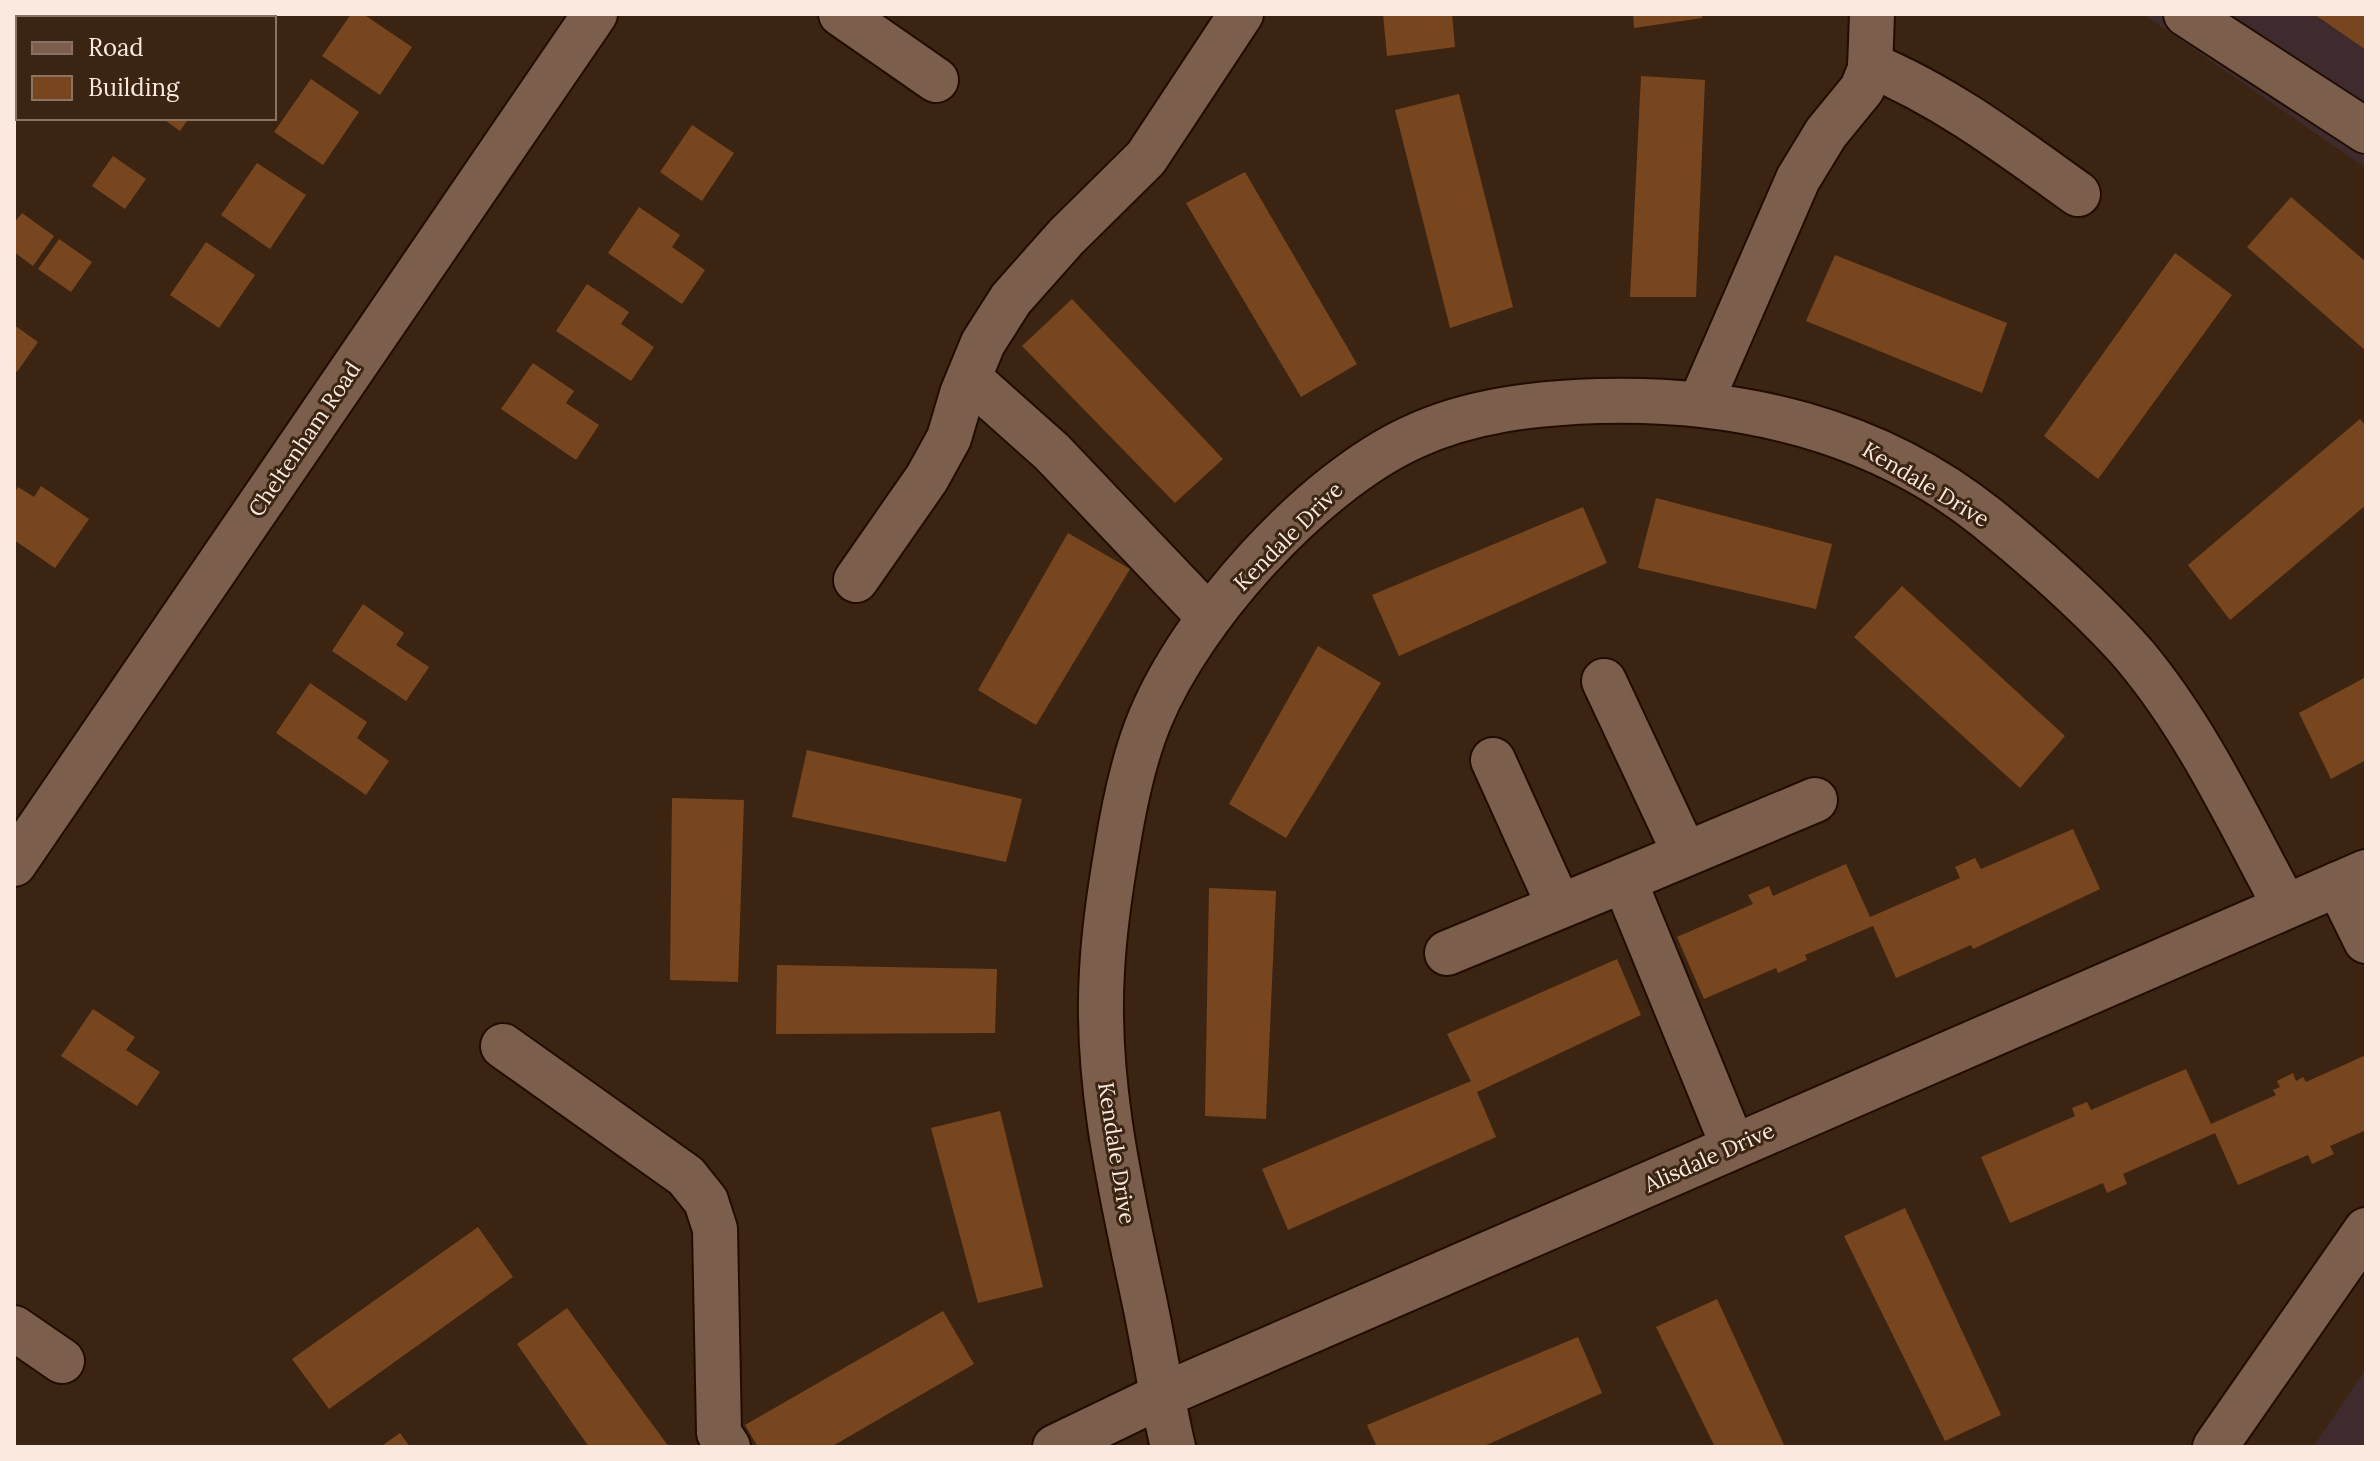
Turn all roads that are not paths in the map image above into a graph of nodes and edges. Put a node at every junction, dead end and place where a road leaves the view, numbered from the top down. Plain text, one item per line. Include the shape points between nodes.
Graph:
1 (595, 14) edge
2 (841, 14) edge
3 (1241, 14) edge
4 (1872, 14) edge
5 (2186, 14) edge
6 (1870, 65) junction
7 (936, 80) dead end
8 (2366, 131) edge
9 (2078, 194) dead end
10 (969, 378) junction
11 (1700, 404) junction
12 (856, 580) dead end
13 (1209, 617) junction
14 (1604, 681) dead end
15 (1493, 760) dead end
16 (1815, 800) dead end
17 (1685, 854) junction
18 (14, 864) edge
19 (2352, 878) edge
20 (1624, 880) junction
21 (1559, 906) junction
22 (2285, 906) junction
23 (2366, 941) edge
24 (1447, 953) dead end
25 (503, 1046) dead end
26 (1733, 1146) junction
27 (2366, 1230) edge
28 (14, 1328) edge
29 (62, 1361) dead end
30 (1161, 1396) junction
31 (728, 1447) edge
32 (1055, 1447) edge
33 (1173, 1447) edge
34 (2215, 1447) edge

1 - 18 street, Cheltenham Road
2 - 7 street
3 - 10 street via 1146,158 1011,299 983,343
4 - 6 street
5 - 8 street
6 - 9 street via 1963,112
6 - 11 street via 1862,89 1798,179
10 - 12 street via 949,438 927,478
10 - 13 street via 1052,452
11 - 13 street, Kendale Drive via 1562,403 1468,416 1410,438 1354,472 1314,506
11 - 22 street, Kendale Drive via 1792,419 1852,440 1984,516 2134,656 2199,748
13 - 30 street, Kendale Drive via 1171,673 1148,721 1132,774 1101,975 1104,1081 1118,1181
14 - 17 street
15 - 21 street
16 - 17 street
17 - 20 street
19 - 22 street, Alisdale Drive
19 - 23 street
20 - 21 street
20 - 26 street
21 - 24 street
22 - 26 street, Alisdale Drive
25 - 31 street via 686,1176 706,1201 715,1229 719,1433
26 - 30 street, Alisdale Drive
27 - 34 street
28 - 29 street
30 - 32 street, Alisdale Drive
30 - 33 street, Kendale Drive

